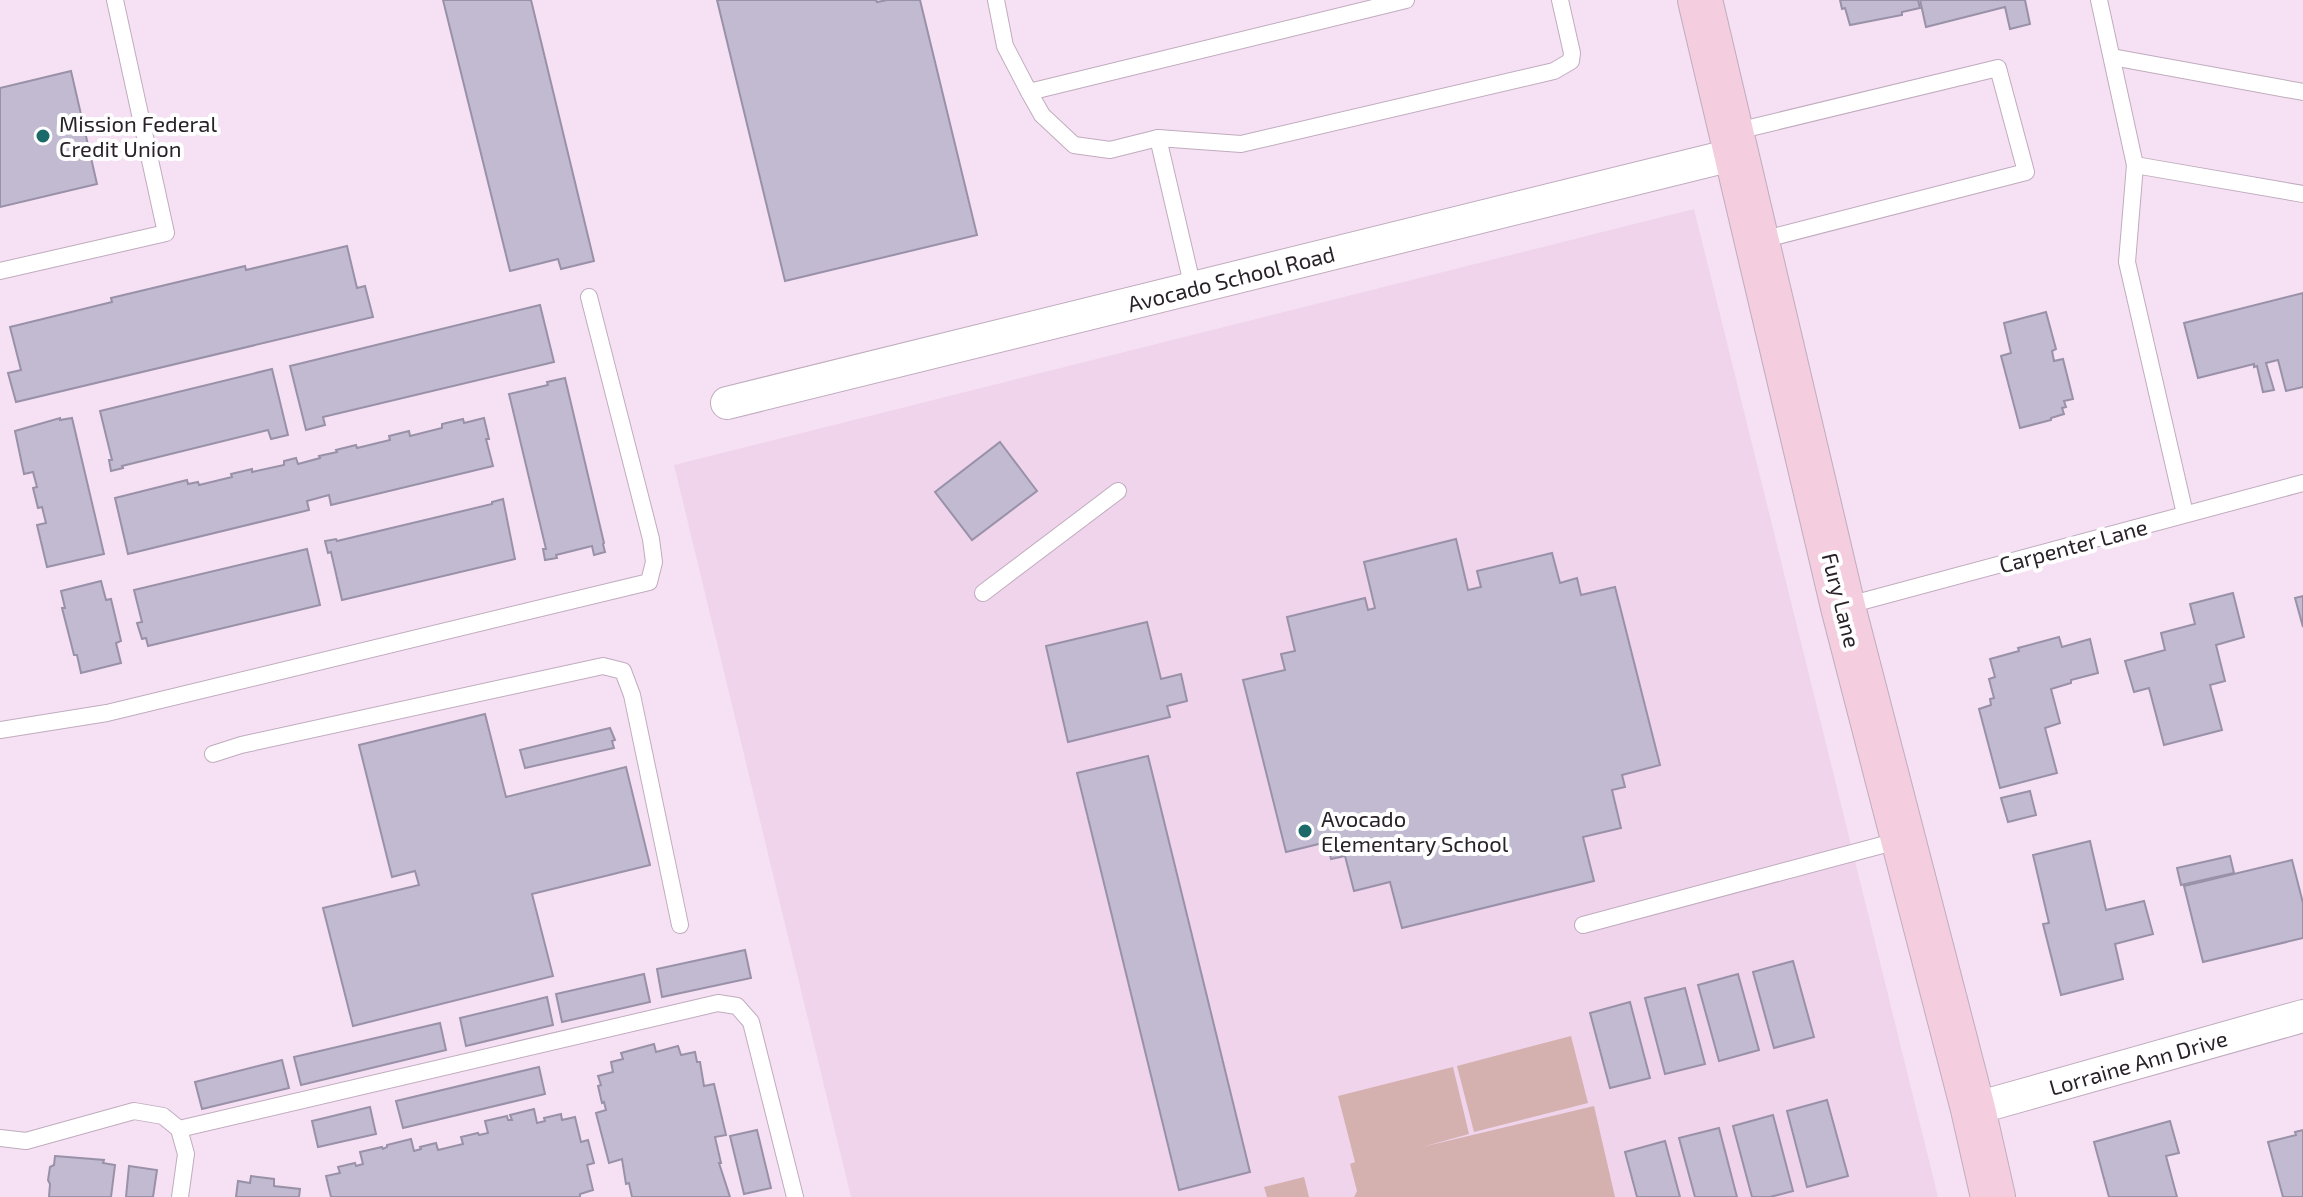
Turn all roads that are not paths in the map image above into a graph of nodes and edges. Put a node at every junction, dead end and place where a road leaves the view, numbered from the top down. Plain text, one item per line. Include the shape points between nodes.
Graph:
1 (115, 0) edge
2 (996, 0) edge
3 (1406, 0) edge
4 (1560, 0) edge
5 (1700, 0) edge
6 (2099, 0) edge
7 (2112, 57) junction
8 (1029, 92) junction
9 (2303, 92) edge
10 (1158, 138) junction
11 (1733, 143) junction
12 (2135, 165) junction
13 (2303, 194) edge
14 (1757, 241) junction
15 (0, 271) edge
16 (1193, 288) junction
17 (589, 297) dead end
18 (727, 403) dead end
19 (2303, 483) edge
20 (1118, 491) dead end
21 (2185, 514) junction
22 (983, 593) dead end
23 (1843, 607) junction
24 (0, 730) edge
25 (213, 754) dead end
26 (1903, 839) junction
27 (680, 925) dead end
28 (1583, 925) dead end
29 (2303, 1016) edge
30 (1973, 1109) junction
31 (179, 1129) junction
32 (0, 1138) edge
33 (180, 1197) edge
34 (795, 1197) edge
35 (1993, 1197) edge

1 - 15 lane via 166,233
2 - 8 lane via 1005,46
3 - 8 lane
4 - 10 lane via 1572,53 1571,61 1554,71 1241,144
5 - 11 main road, Fury Lane
6 - 7 lane
7 - 9 lane
7 - 12 lane
8 - 10 lane via 1042,115 1074,145 1110,150
10 - 16 lane
11 - 14 main road, Fury Lane
11 - 14 lane via 1998,68 2026,172
11 - 16 street, Avocado School Road
12 - 13 lane
12 - 21 lane via 2127,262
14 - 23 main road, Fury Lane
16 - 18 street, Avocado School Road
17 - 24 lane via 651,539 654,562 649,582 107,713
19 - 21 lane, Carpenter Lane
20 - 22 lane
21 - 23 lane, Carpenter Lane
23 - 26 main road, Fury Lane
25 - 27 lane via 603,666 623,671
26 - 28 lane
26 - 30 main road, Fury Lane
29 - 30 street, Lorraine Ann Drive
30 - 35 main road, Fury Lane
31 - 32 lane via 163,1116 134,1111 26,1141
31 - 33 lane via 186,1154
31 - 34 lane via 718,1003 737,1006 751,1022

